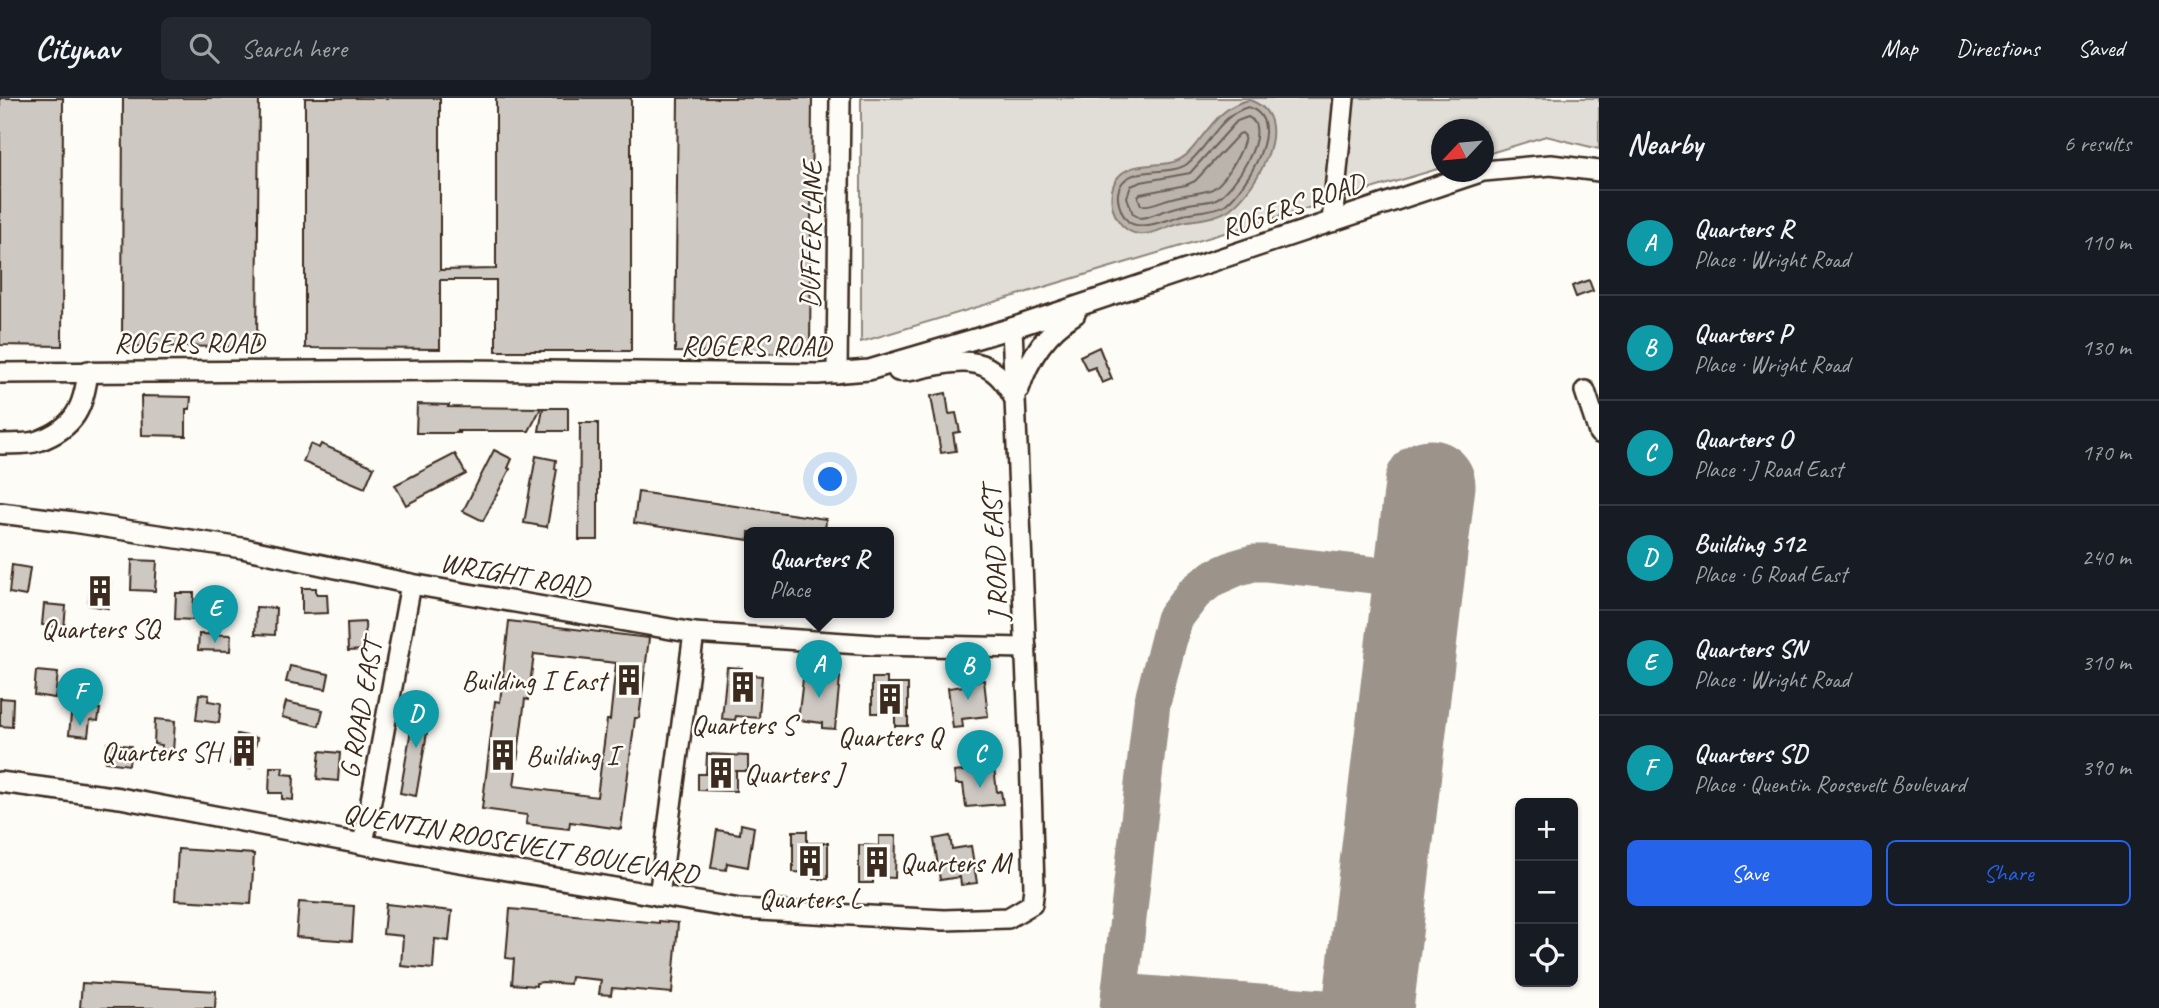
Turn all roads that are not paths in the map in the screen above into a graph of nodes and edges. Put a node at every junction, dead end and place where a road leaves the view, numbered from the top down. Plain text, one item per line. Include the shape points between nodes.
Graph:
1 (840, 98) edge
2 (1344, 98) edge
3 (1494, 170) edge
4 (1599, 171) edge
5 (1450, 182) edge
6 (1332, 222) junction
7 (1096, 301) junction
8 (1012, 328) junction
9 (869, 370) junction
10 (88, 371) junction
11 (0, 373) edge
12 (837, 373) junction
13 (1585, 391) dead end
14 (1015, 400) junction
15 (1599, 433) edge
16 (0, 444) edge
17 (0, 513) edge
18 (411, 584) junction
19 (694, 633) junction
20 (1026, 648) junction
21 (0, 782) edge
22 (363, 844) junction
23 (659, 896) junction
24 (1032, 904) joint

1 - 12 street, DUFFER LANE
2 - 6 street
3 - 4 street, ROGERS ROAD via 1551,165
5 - 6 street, ROGERS ROAD
6 - 7 street, ROGERS ROAD
7 - 8 street, ROGERS ROAD
7 - 14 street via 1057,326 1046,339 1025,369
8 - 9 street, ROGERS ROAD
8 - 14 street, J ROAD EAST
9 - 12 street, ROGERS ROAD
9 - 14 street via 905,372 957,362 979,363 1005,380
10 - 11 street, ROGERS ROAD
10 - 12 street, ROGERS ROAD
10 - 16 street via 86,391 70,425 37,442
13 - 15 street
14 - 20 street, J ROAD EAST
17 - 18 street, WRIGHT ROAD via 242,548
18 - 19 street, WRIGHT ROAD
18 - 22 street, G ROAD EAST
19 - 20 street, WRIGHT ROAD via 875,645
19 - 23 street
20 - 24 street, J ROAD EAST
21 - 22 street, QUENTIN ROOSEVELT BOULEVARD via 120,798
22 - 23 street, QUENTIN ROOSEVELT BOULEVARD
23 - 24 street, QUENTIN ROOSEVELT BOULEVARD via 752,910 944,920 1008,918

